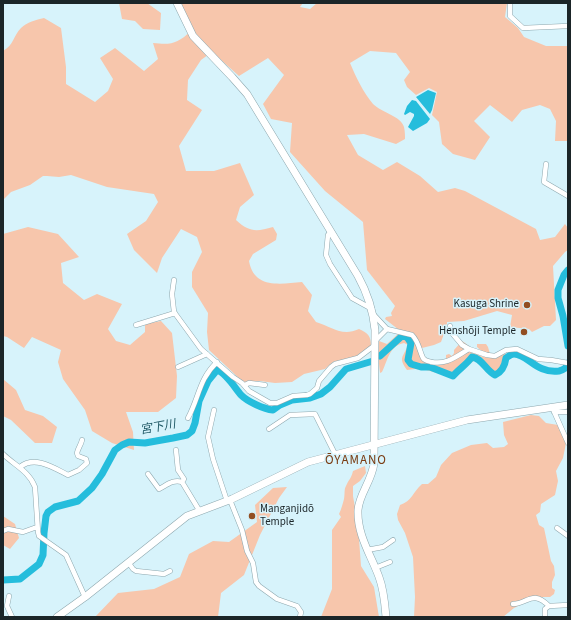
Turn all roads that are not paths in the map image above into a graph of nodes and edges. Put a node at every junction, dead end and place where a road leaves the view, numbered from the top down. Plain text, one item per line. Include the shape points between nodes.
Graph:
1 (177, 3) edge
2 (510, 3) edge
3 (568, 26) edge
4 (546, 164) dead end
5 (568, 196) edge
6 (331, 231) junction
7 (174, 280) dead end
8 (372, 312) junction
9 (175, 313) junction
10 (136, 325) dead end
11 (450, 326) dead end
12 (387, 329) junction
13 (375, 342) junction
14 (468, 349) junction
15 (207, 354) junction
16 (217, 362) junction
17 (568, 363) edge
18 (178, 367) dead end
19 (245, 385) junction
20 (265, 385) dead end
21 (568, 404) edge
22 (214, 410) dead end
23 (553, 410) junction
24 (568, 412) edge
25 (188, 418) dead end
26 (269, 429) dead end
27 (82, 440) dead end
28 (568, 443) edge
29 (374, 444) junction
30 (176, 450) dead end
31 (3, 454) edge
32 (335, 454) junction
33 (20, 467) junction
34 (148, 474) dead end
35 (182, 482) junction
36 (229, 500) junction
37 (199, 510) junction
38 (37, 527) junction
39 (557, 528) dead end
40 (3, 531) edge
41 (568, 536) edge
42 (393, 540) dead end
43 (367, 550) junction
44 (128, 562) junction
45 (390, 562) dead end
46 (375, 568) junction
47 (170, 571) dead end
48 (9, 596) dead end
49 (85, 597) junction
50 (513, 604) dead end
51 (568, 605) edge
52 (548, 606) junction
53 (545, 615) dead end
54 (12, 617) edge
55 (58, 617) edge
56 (300, 617) edge
57 (386, 617) edge

1 - 6 street via 194,36 247,94
2 - 3 street via 510,16 523,28
4 - 5 street via 544,182
6 - 8 street via 365,288
6 - 8 street via 328,235 326,255 330,264 352,298
7 - 9 street via 172,294
8 - 12 street
8 - 13 street
9 - 10 street
9 - 15 street
11 - 14 street via 451,332
12 - 13 street
12 - 14 street via 412,335 426,361 446,362
13 - 19 street via 358,358 330,367 317,388 307,395 270,403 252,394
13 - 29 street
14 - 17 street via 494,356 506,350 517,349 538,359
15 - 16 street
15 - 18 street
16 - 19 street
16 - 25 street via 206,374
19 - 20 street
21 - 23 street
22 - 36 street via 208,437 213,459
23 - 24 street
23 - 28 street
23 - 29 street via 467,420
26 - 32 street via 290,415 315,414
27 - 33 street via 77,453 86,459 87,464 71,475 41,463 24,464
29 - 32 street
29 - 43 street via 373,472 358,509 361,532
30 - 35 street via 178,470 184,479
31 - 33 street
32 - 36 street via 308,462
33 - 38 street via 35,487
34 - 35 street via 159,489 170,482
35 - 37 street
36 - 37 street
36 - 56 street via 253,563 256,582 278,599 297,606
37 - 44 street via 186,516
38 - 40 street via 23,532 8,529
38 - 49 street via 44,540 66,555
39 - 41 street
42 - 43 street via 383,547
43 - 46 street
44 - 47 street via 136,571 164,574
44 - 49 street
45 - 46 street
46 - 57 street via 382,586
48 - 54 street via 7,606
49 - 55 street
50 - 52 street via 534,598 542,600
51 - 52 street
52 - 53 street

